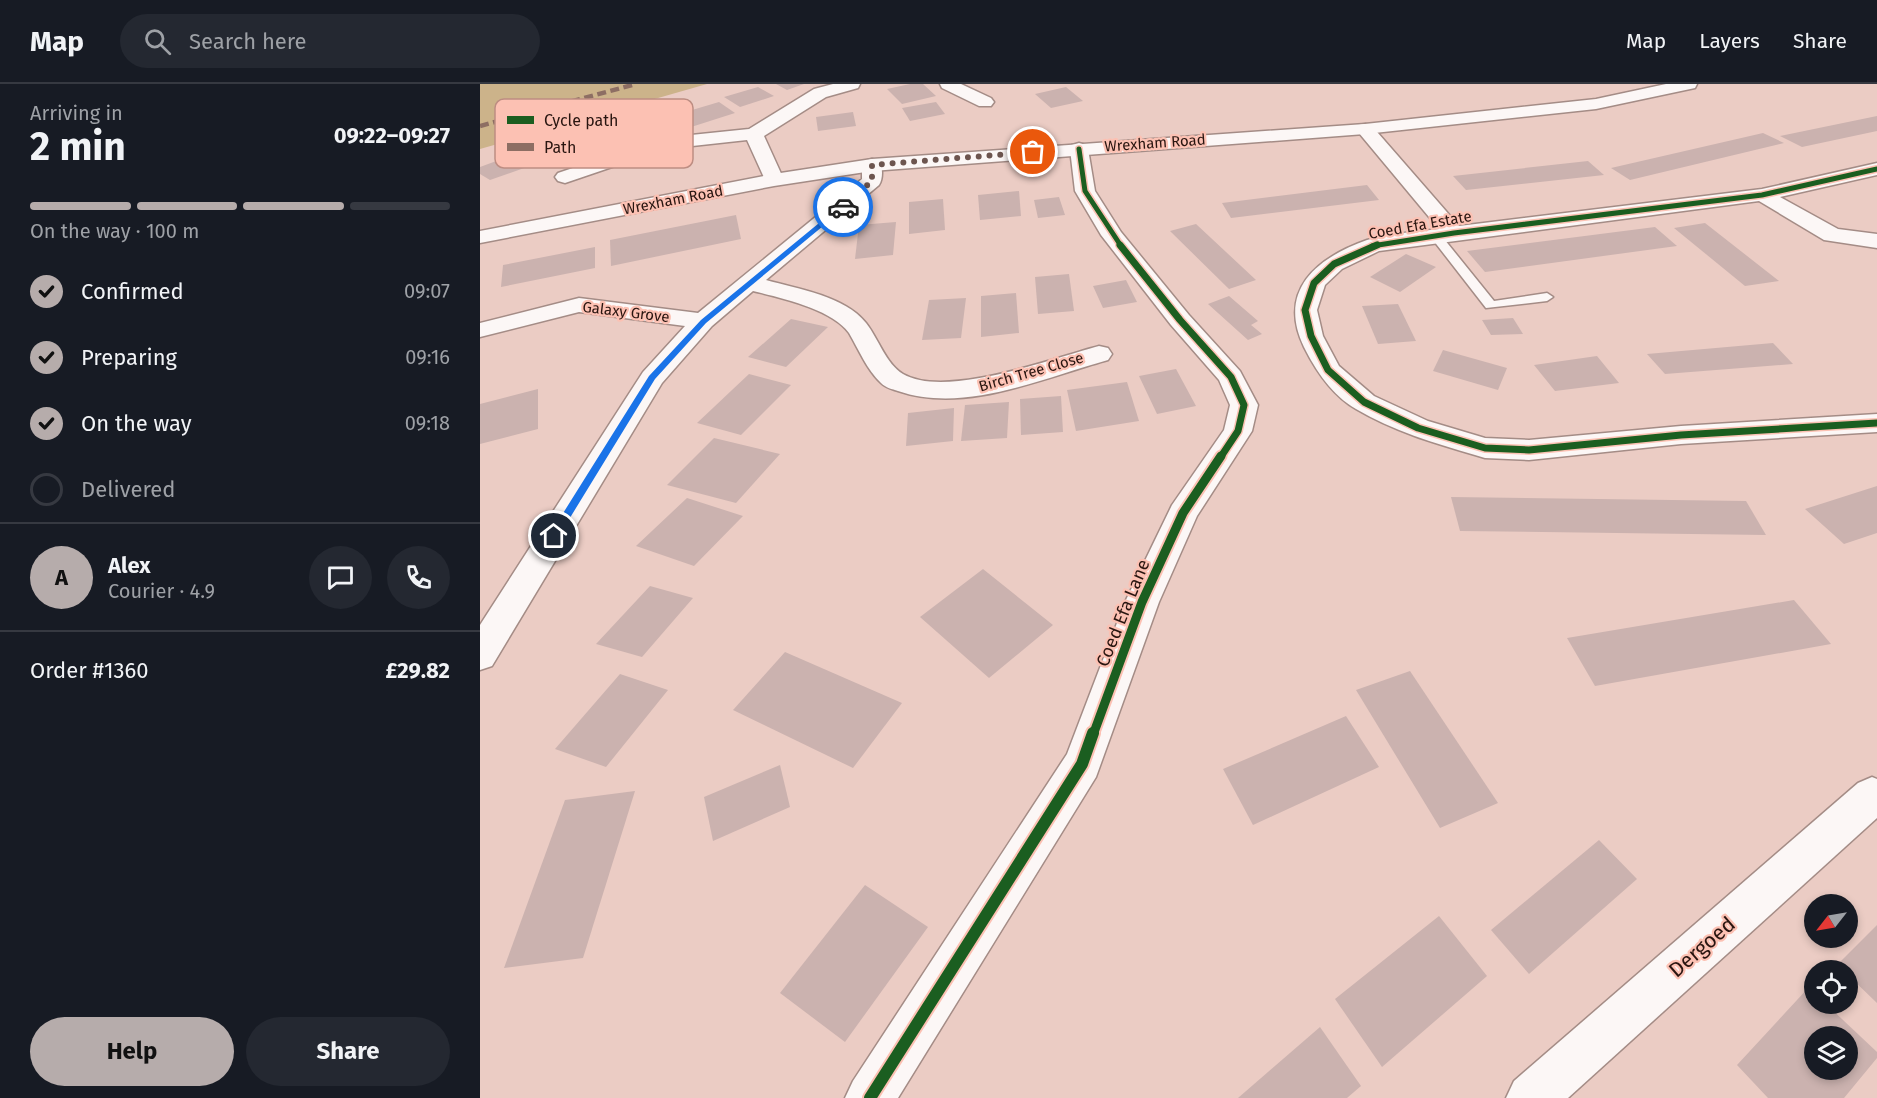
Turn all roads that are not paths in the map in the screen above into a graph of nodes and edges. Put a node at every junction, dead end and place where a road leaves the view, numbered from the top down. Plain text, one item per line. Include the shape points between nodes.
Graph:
1 (852, 84) edge
2 (948, 84) edge
3 (1689, 84) edge
4 (985, 102) dead end
5 (1365, 129) junction
6 (754, 134) junction
7 (693, 141) edge
8 (1079, 149) junction
9 (872, 165) junction
10 (591, 168) edge
11 (1877, 169) edge
12 (565, 177) dead end
13 (774, 180) junction
14 (1762, 195) junction
15 (1445, 234) junction
16 (480, 237) edge
17 (1877, 241) edge
18 (751, 283) junction
19 (1547, 297) dead end
20 (703, 321) junction
21 (480, 330) edge
22 (1099, 354) dead end
23 (1877, 423) edge
24 (480, 655) edge
25 (1872, 796) dead end
26 (870, 1098) edge
27 (1531, 1098) edge

1 - 6 street via 820,93
2 - 4 street
3 - 5 street, Wrexham Road via 1596,104
5 - 8 street, Wrexham Road
5 - 15 street, Coed Efa Estate
6 - 7 street
6 - 13 street
8 - 9 street, Wrexham Road
8 - 26 street, Coed Efa Lane via 1085,191 1112,236 1231,377 1244,405 1238,431 1183,513 1142,602 1082,764
9 - 13 street, Wrexham Road
9 - 18 street via 872,181
10 - 12 street
11 - 14 street, Coed Efa Estate
13 - 16 street, Wrexham Road
14 - 15 street, Coed Efa Estate
14 - 17 street via 1832,235
15 - 19 lane via 1491,305
15 - 23 street, Coed Efa Estate via 1374,245 1334,264 1314,283 1305,310 1311,336 1328,370 1364,402 1418,428 1485,448 1528,450 1681,435
18 - 20 street
18 - 22 street, Birch Tree Close via 823,304 854,324 893,381 920,389 968,390
20 - 21 street, Galaxy Grove via 579,305
20 - 24 street via 652,378
25 - 27 street, Dergoed

